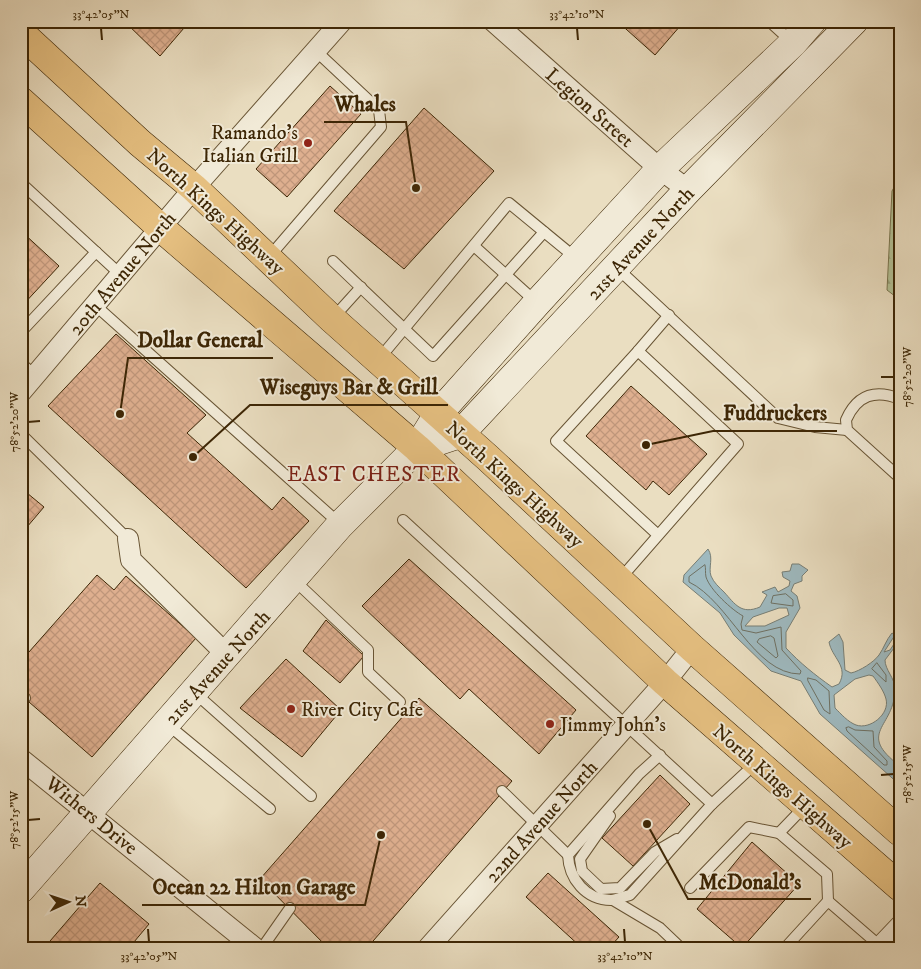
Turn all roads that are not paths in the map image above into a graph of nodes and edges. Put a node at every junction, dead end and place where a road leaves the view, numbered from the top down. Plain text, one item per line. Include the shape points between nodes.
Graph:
1 (342, 21) edge
2 (493, 21) edge
3 (769, 21) edge
4 (812, 21) edge
5 (854, 21) edge
6 (21, 33) edge
7 (793, 43) junction
8 (316, 51) junction
9 (21, 101) edge
10 (660, 169) junction
11 (21, 183) edge
12 (194, 188) junction
13 (688, 190) junction
14 (161, 228) junction
15 (544, 232) junction
16 (474, 246) junction
17 (276, 249) junction
18 (96, 252) junction
19 (578, 260) junction
20 (333, 261) dead end
21 (617, 268) junction
22 (121, 275) junction
23 (508, 275) junction
24 (361, 287) junction
25 (536, 303) junction
26 (95, 305) junction
27 (669, 315) junction
28 (332, 319) junction
29 (405, 329) junction
30 (21, 332) edge
31 (638, 351) junction
32 (378, 361) junction
33 (28, 369) edge
34 (21, 392) edge
35 (900, 399) edge
36 (438, 414) junction
37 (847, 430) junction
38 (21, 434) edge
39 (460, 434) junction
40 (417, 448) junction
41 (900, 478) edge
42 (403, 520) dead end
43 (340, 525) junction
44 (658, 535) junction
45 (128, 539) joint
46 (620, 579) junction
47 (293, 580) junction
48 (692, 648) junction
49 (228, 656) junction
50 (665, 682) junction
51 (195, 692) junction
52 (400, 702) dead end
53 (166, 723) junction
54 (627, 724) junction
55 (660, 755) junction
56 (21, 758) edge
57 (756, 762) junction
58 (639, 774) junction
59 (502, 791) dead end
60 (311, 796) dead end
61 (712, 804) junction
62 (806, 805) junction
63 (270, 809) dead end
64 (87, 811) junction
65 (537, 825) junction
66 (689, 832) junction
67 (900, 832) edge
68 (779, 833) junction
69 (568, 855) junction
70 (690, 888) dead end
71 (900, 888) edge
72 (21, 889) edge
73 (613, 900) junction
74 (828, 901) junction
75 (290, 908) dead end
76 (900, 926) edge
77 (880, 947) edge
78 (255, 948) edge
79 (262, 948) edge
80 (428, 948) edge
81 (681, 948) edge
82 (785, 948) edge

1 - 8 street, 20th Avenue North
2 - 10 street, Legion Street
3 - 7 lane
4 - 7 main road, 21st Avenue North
5 - 13 main road, 21st Avenue North
6 - 12 main road, North Kings Highway via 140,143
7 - 10 main road, 21st Avenue North
8 - 12 street, 20th Avenue North
8 - 17 lane via 379,110 381,128
9 - 14 main road, North Kings Highway
10 - 13 street, Legion Street
10 - 19 main road, 21st Avenue North
11 - 18 lane
12 - 14 street, 20th Avenue North
12 - 17 main road, North Kings Highway
13 - 21 main road, 21st Avenue North
14 - 22 street, 20th Avenue North
14 - 40 main road, North Kings Highway
15 - 16 lane via 509,203
15 - 19 lane
15 - 23 lane
16 - 23 lane
16 - 29 lane
17 - 28 main road, North Kings Highway
18 - 22 lane
18 - 30 lane
19 - 25 main road, 21st Avenue North
20 - 24 lane
21 - 27 lane
21 - 39 main road, 21st Avenue North
22 - 26 street, 20th Avenue North
23 - 25 lane
23 - 29 lane via 433,356
24 - 28 lane
24 - 29 lane
25 - 36 main road, 21st Avenue North
26 - 33 street, 20th Avenue North
26 - 43 lane
27 - 31 lane
27 - 37 lane via 778,418 815,427
28 - 32 main road, North Kings Highway
29 - 32 lane
31 - 44 lane via 738,444
31 - 44 lane via 556,441
32 - 36 main road, North Kings Highway
33 - 34 street, 20th Avenue North
35 - 37 lane via 887,394 871,394 850,411 846,420
36 - 39 main road, North Kings Highway
36 - 40 main road, 21st Avenue North
37 - 41 lane
38 - 45 lane
39 - 40 main road, 21st Avenue North
39 - 46 main road, North Kings Highway
40 - 43 main road, 21st Avenue North
40 - 50 main road, North Kings Highway
42 - 54 lane
43 - 47 main road, 21st Avenue North
44 - 46 lane
45 - 49 street via 131,560
46 - 48 main road, North Kings Highway
47 - 49 main road, 21st Avenue North
47 - 52 lane via 368,650 368,672
48 - 50 street, 22nd Avenue North
48 - 67 main road, North Kings Highway
49 - 51 main road, 21st Avenue North
50 - 54 street, 22nd Avenue North
50 - 57 main road, North Kings Highway
51 - 53 main road, 21st Avenue North
51 - 60 lane
53 - 63 lane
53 - 64 main road, 21st Avenue North
54 - 55 lane
54 - 65 street, 22nd Avenue North
55 - 58 lane
55 - 61 lane
56 - 64 street, Withers Drive
57 - 61 lane
57 - 62 main road, North Kings Highway
58 - 66 lane via 580,859 582,871 601,889 620,888 656,852
58 - 69 lane
59 - 65 lane
61 - 66 lane
62 - 68 lane
62 - 71 main road, North Kings Highway
64 - 72 main road, 21st Avenue North
64 - 78 street, Withers Drive
65 - 69 lane
65 - 80 street, 22nd Avenue North
66 - 73 lane via 630,895
68 - 70 lane via 749,826
68 - 74 lane via 827,874
69 - 73 lane via 568,868 576,882 591,897
73 - 81 lane via 660,928
74 - 77 lane
74 - 82 lane
75 - 79 lane
76 - 77 street

